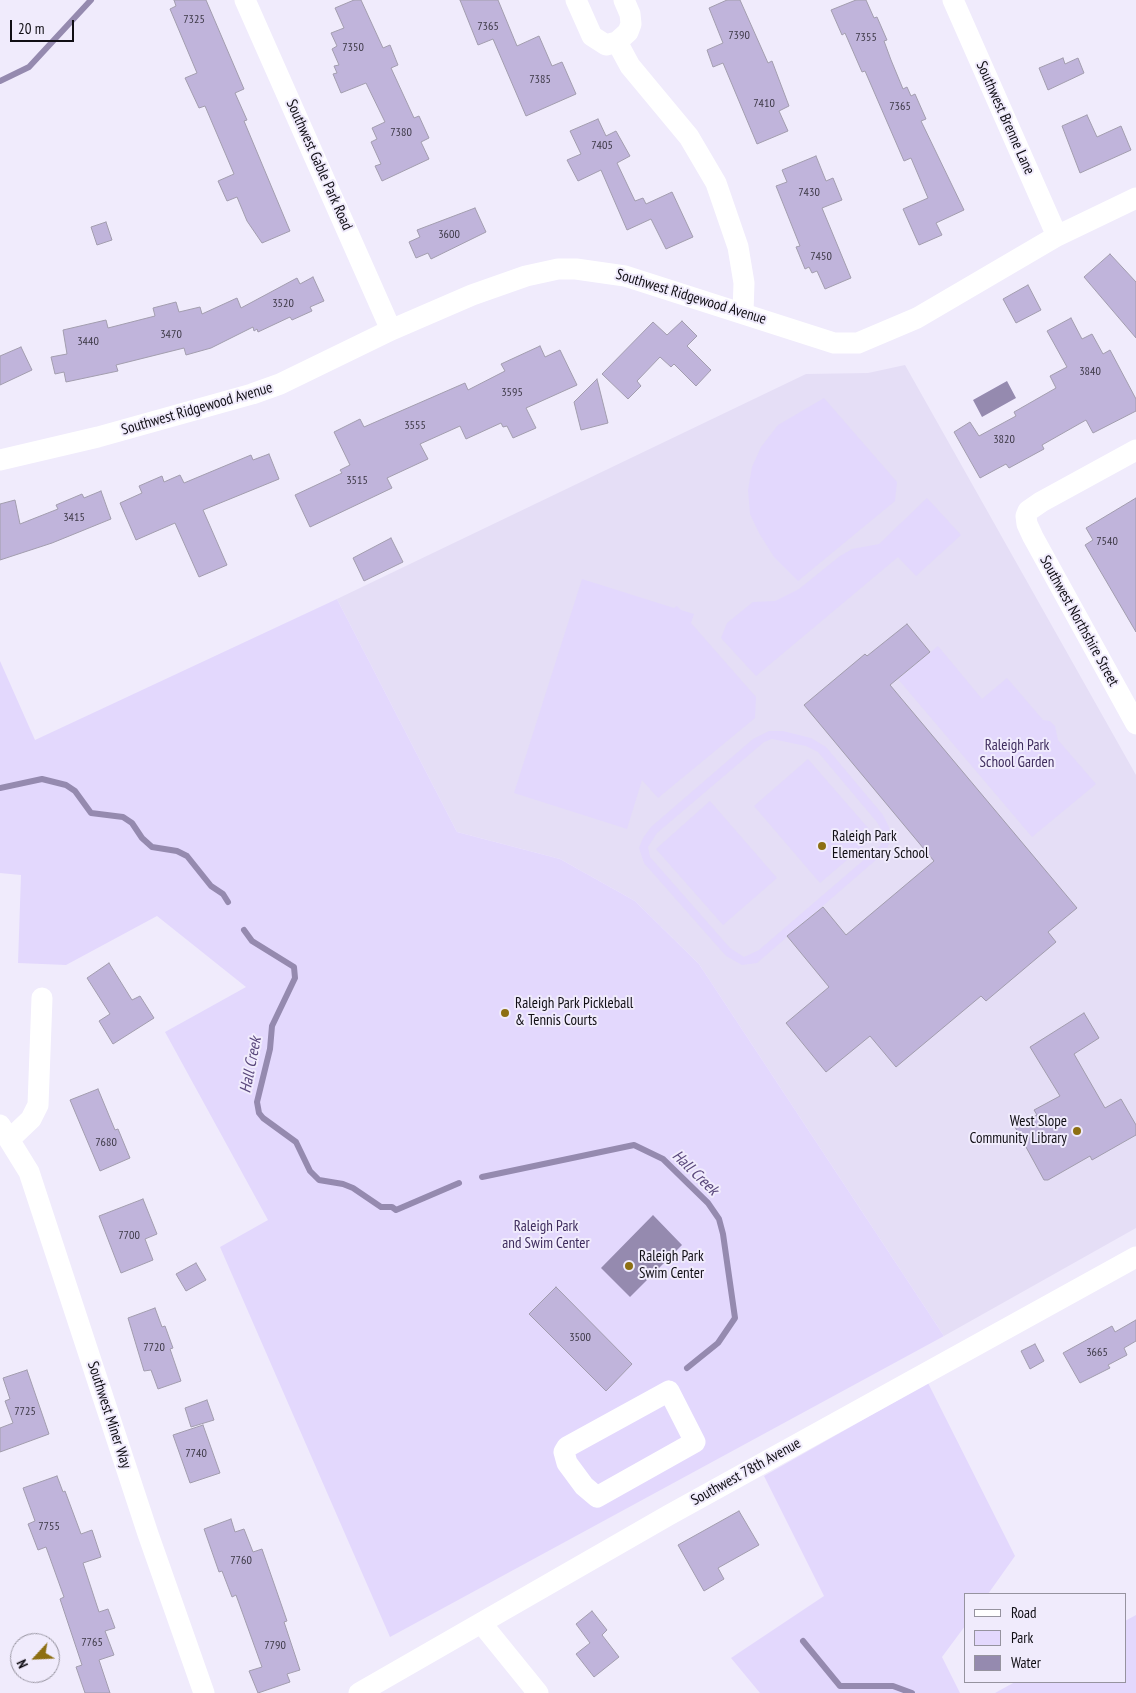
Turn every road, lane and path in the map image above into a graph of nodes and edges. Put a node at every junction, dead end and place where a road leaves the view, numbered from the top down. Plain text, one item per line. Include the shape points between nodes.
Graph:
1 (245, 0) edge
2 (576, 0) edge
3 (624, 0) edge
4 (953, 0) edge
5 (617, 42) junction
6 (1136, 198) edge
7 (1056, 236) junction
8 (743, 312) junction
9 (391, 330) junction
10 (1136, 450) edge
11 (0, 460) edge
12 (1136, 724) edge
13 (42, 998) dead end
14 (5, 1132) edge
15 (1136, 1257) edge
16 (597, 1497) joint
17 (482, 1624) junction
18 (204, 1693) edge
19 (359, 1693) edge
20 (538, 1693) edge

1 - 9 street, Southwest Gable Park Road
2 - 5 street via 592,36 606,45
3 - 5 street via 631,24 628,32
4 - 7 street, Southwest Brenne Lane
5 - 8 street via 630,66 689,137 716,183 738,247 744,283
6 - 7 street, Southwest Ridgewood Avenue
7 - 8 street, Southwest Ridgewood Avenue via 917,318 858,343 834,343
8 - 9 street, Southwest Ridgewood Avenue via 624,276 576,268 526,276
9 - 11 street, Southwest Ridgewood Avenue via 280,384 252,394
10 - 12 street, Southwest Northshire Street via 1041,502 1026,516 1033,537
13 - 14 street, Southwest Miner Way via 38,1104 31,1119
14 - 18 street, Southwest Miner Way via 32,1181
15 - 17 street, Southwest 78th Avenue via 662,1520
16 - 16 street via 567,1463 564,1452 567,1447 669,1391 695,1442
17 - 19 street, Southwest 78th Avenue
17 - 20 street

